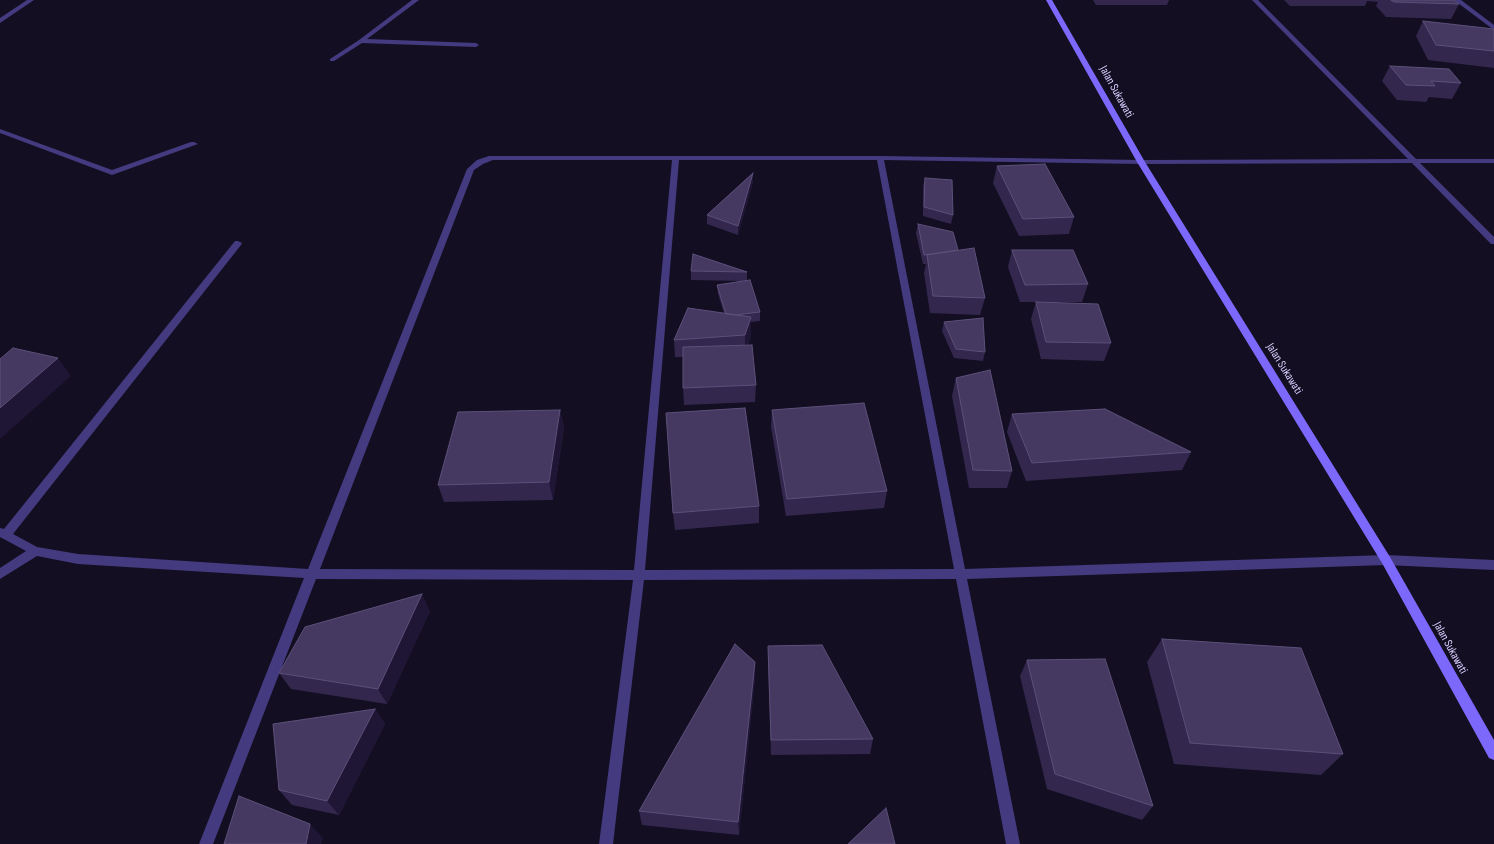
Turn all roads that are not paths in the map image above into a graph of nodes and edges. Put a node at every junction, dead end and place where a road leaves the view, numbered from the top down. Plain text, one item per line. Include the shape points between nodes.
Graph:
1 (32, 0) edge
2 (416, 0) edge
3 (1049, 0) edge
4 (1255, 0) edge
5 (1457, 0) edge
6 (0, 21) edge
7 (1494, 28) edge
8 (361, 41) junction
9 (476, 45) dead end
10 (332, 60) dead end
11 (0, 131) edge
12 (194, 144) dead end
13 (676, 158) junction
14 (880, 158) junction
15 (1494, 161) edge
16 (1141, 162) junction
17 (1415, 162) junction
18 (1494, 242) edge
19 (238, 243) dead end
20 (2, 534) edge
21 (35, 551) junction
22 (1386, 560) junction
23 (1494, 565) edge
24 (0, 574) edge
25 (312, 574) junction
26 (960, 574) junction
27 (639, 575) junction
28 (1494, 753) edge
29 (206, 844) edge
30 (606, 844) edge
31 (1013, 844) edge

1 - 6 street
2 - 8 street
3 - 16 street, Jalan Sukawati
4 - 17 street
5 - 7 street
8 - 9 street
8 - 10 street
11 - 12 street via 112,173
13 - 14 street
13 - 25 street via 492,158 480,162 472,169
13 - 27 street
14 - 16 street
14 - 26 street
15 - 17 street
16 - 17 street
16 - 22 street, Jalan Sukawati
17 - 18 street
19 - 20 street
20 - 21 street
21 - 24 street
21 - 25 street via 78,559
22 - 23 street
22 - 26 street
22 - 28 street, Jalan Sukawati
25 - 27 street
25 - 29 street
26 - 27 street
26 - 31 street
27 - 30 street

